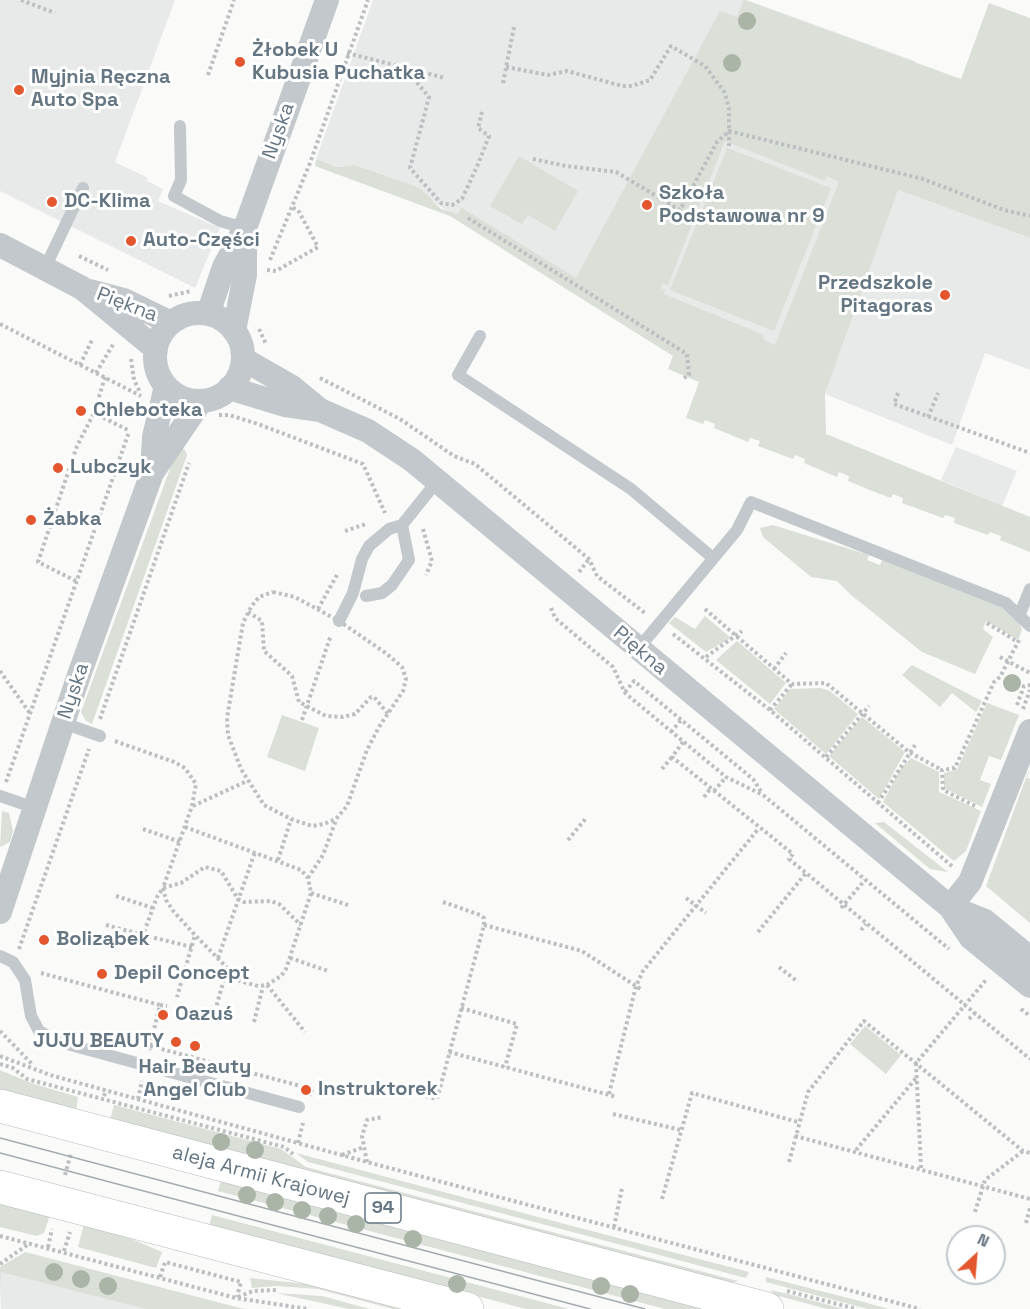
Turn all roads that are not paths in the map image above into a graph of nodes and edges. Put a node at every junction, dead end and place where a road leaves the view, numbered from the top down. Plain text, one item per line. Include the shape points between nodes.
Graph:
1 (327, 0) edge
2 (180, 126) dead end
3 (83, 188) dead end
4 (245, 228) junction
5 (0, 245) edge
6 (45, 268) junction
7 (82, 288) junction
8 (208, 314) junction
9 (171, 323) junction
10 (234, 331) junction
11 (480, 336) dead end
12 (156, 349) junction
13 (243, 359) junction
14 (166, 386) junction
15 (230, 388) junction
16 (320, 410) junction
17 (206, 411) junction
18 (152, 472) junction
19 (438, 480) junction
20 (402, 525) junction
21 (713, 558) junction
22 (1030, 589) edge
23 (366, 596) dead end
24 (1019, 616) junction
25 (336, 626) road end
26 (1026, 630) edge
27 (638, 649) junction
28 (63, 723) junction
29 (1030, 731) edge
30 (97, 735) road end
31 (2, 792) edge
32 (35, 808) junction
33 (950, 907) junction
34 (0, 912) edge
35 (0, 956) edge
36 (1030, 958) edge
37 (1021, 994) edge
38 (0, 1106) edge
39 (299, 1107) dead end
40 (0, 1187) edge
41 (466, 1309) edge
42 (767, 1309) edge

1 - 4 street, Nyska
2 - 4 lane via 181,180 174,196 220,221
3 - 6 lane
4 - 8 street, Nyska via 224,267
4 - 10 street, Nyska via 245,274
5 - 6 street, Piękna
6 - 7 street, Piękna
7 - 9 street, Piękna via 124,300
7 - 12 street, Piękna
8 - 9 street via 193,314
8 - 10 street
9 - 12 street via 161,334
10 - 13 street
11 - 21 lane via 458,375 631,489
12 - 14 street via 157,370
13 - 15 street via 240,374
13 - 16 street, Piękna via 292,387
14 - 17 street
14 - 18 street, Nyska via 154,437
15 - 16 street, Piękna via 285,405
15 - 17 street
16 - 19 street, Piękna via 380,438
17 - 18 street, Nyska
18 - 28 street, Nyska
19 - 20 lane
19 - 27 street, Piękna
20 - 23 lane via 409,560 382,594
20 - 25 lane via 389,529 369,546 353,593
21 - 24 lane via 737,530 752,502 1006,603
21 - 27 lane
22 - 24 lane
24 - 26 lane
27 - 33 street, Piękna
28 - 30 lane
28 - 32 street, Nyska
29 - 33 street via 970,882
31 - 32 lane
32 - 34 street, Nyska
33 - 36 street, Piękna via 985,921
33 - 37 street, Piękna via 971,938
35 - 39 lane via 13,962 25,980 31,1016 39,1031 56,1041
38 - 42 main road, aleja Armii Krajowej / 94
40 - 41 main road

